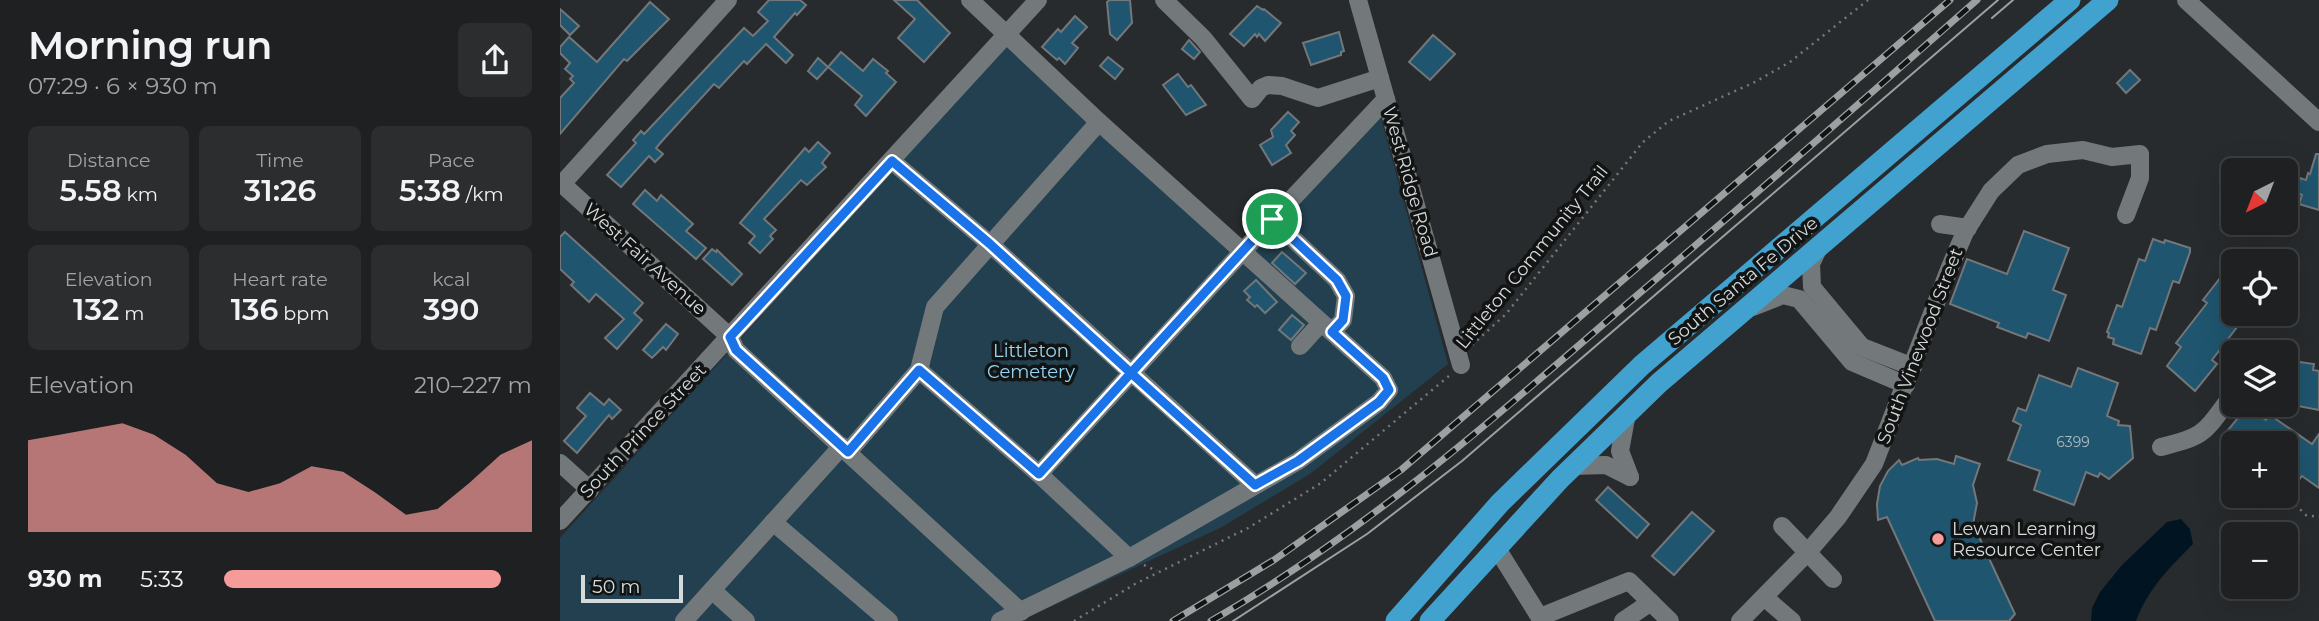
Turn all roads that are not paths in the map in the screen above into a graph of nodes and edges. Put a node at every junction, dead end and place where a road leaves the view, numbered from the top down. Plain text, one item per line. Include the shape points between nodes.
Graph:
1 (728, 0) edge
2 (970, 0) edge
3 (1038, 0) edge
4 (1164, 0) edge
5 (1358, 0) edge
6 (2070, 0) edge
7 (2108, 0) edge
8 (2186, 0) edge
9 (1007, 34) junction
10 (1380, 78) junction
11 (1386, 99) junction
12 (1099, 122) junction
13 (2319, 122) edge
14 (892, 161) junction
15 (561, 183) edge
16 (2126, 215) dead end
17 (1272, 219) junction
18 (1940, 224) dead end
19 (1968, 228) junction
20 (1821, 243) junction
21 (990, 244) junction
22 (1242, 252) junction
23 (1740, 312) junction
24 (1327, 328) junction
25 (730, 337) junction
26 (1300, 346) dead end
27 (1461, 365) road end
28 (1913, 367) junction
29 (919, 370) junction
30 (1131, 373) junction
31 (1906, 384) junction
32 (2221, 410) edge
33 (1627, 413) junction
34 (2161, 447) dead end
35 (845, 449) junction
36 (560, 463) edge
37 (1572, 466) junction
38 (1039, 474) junction
39 (1255, 485) junction
40 (590, 490) junction
41 (560, 521) edge
42 (774, 522) junction
43 (1782, 526) dead end
44 (1496, 547) junction
45 (1808, 552) junction
46 (1129, 558) junction
47 (1833, 579) dead end
48 (712, 590) junction
49 (1764, 597) junction
50 (1651, 602) junction
51 (1021, 612) junction
52 (1541, 619) edge
53 (684, 621) edge
54 (746, 621) edge
55 (889, 621) edge
56 (1000, 621) edge
57 (1396, 621) edge
58 (1430, 621) edge
59 (1623, 621) edge
60 (1670, 621) edge
61 (1740, 621) edge
62 (1791, 621) edge

1 - 15 street
2 - 9 street
3 - 9 street, South Prince Street
4 - 10 street via 1203,38 1252,99 1268,85 1318,98
5 - 10 street, West Ridge Road
6 - 57 highway, South Santa Fe Drive via 1642,365 1500,503
7 - 20 highway, South Santa Fe Drive
8 - 13 street
9 - 12 street
9 - 14 street, South Prince Street
10 - 11 street, West Ridge Road
11 - 17 street
11 - 27 street, West Ridge Road
12 - 21 street
12 - 22 street
14 - 21 street
14 - 25 street, South Prince Street
15 - 25 street, West Fair Avenue
16 - 19 street, South Vinewood Street via 2140,178 2140,154 2112,157 2082,150 2047,154 2018,165 1991,191
17 - 22 street
17 - 24 street via 1337,280 1346,296 1343,320
18 - 19 street
19 - 28 street, South Vinewood Street
20 - 23 highway, South Santa Fe Drive
20 - 28 street via 1811,264 1812,287 1862,347
21 - 29 street via 935,307
21 - 30 street
22 - 24 street
22 - 30 street
23 - 31 street via 1783,295 1798,299 1852,362
23 - 33 highway, South Santa Fe Drive
24 - 26 street
24 - 39 street via 1383,378 1389,390 1298,461
25 - 35 street, West Fair Avenue via 736,350
25 - 40 street, South Prince Street
28 - 31 street, South Vinewood Street
29 - 35 street
29 - 38 street
30 - 38 street
30 - 39 street
31 - 45 street, South Vinewood Street via 1874,464
32 - 34 street via 2204,433
33 - 37 highway, South Santa Fe Drive
33 - 37 street via 1620,451 1630,477 1606,465
35 - 42 street
35 - 51 street, West Fair Avenue
36 - 40 street
37 - 44 highway, South Santa Fe Drive
38 - 46 street
39 - 46 street
40 - 41 street, South Prince Street
42 - 48 street
42 - 55 street
43 - 45 street
44 - 52 street
44 - 58 highway, South Santa Fe Drive
45 - 47 street
45 - 49 street, South Vinewood Street
46 - 51 street
48 - 53 street
48 - 54 street
49 - 61 street, South Vinewood Street
49 - 62 street
50 - 52 street via 1629,581
50 - 59 street
50 - 60 street
51 - 56 street

